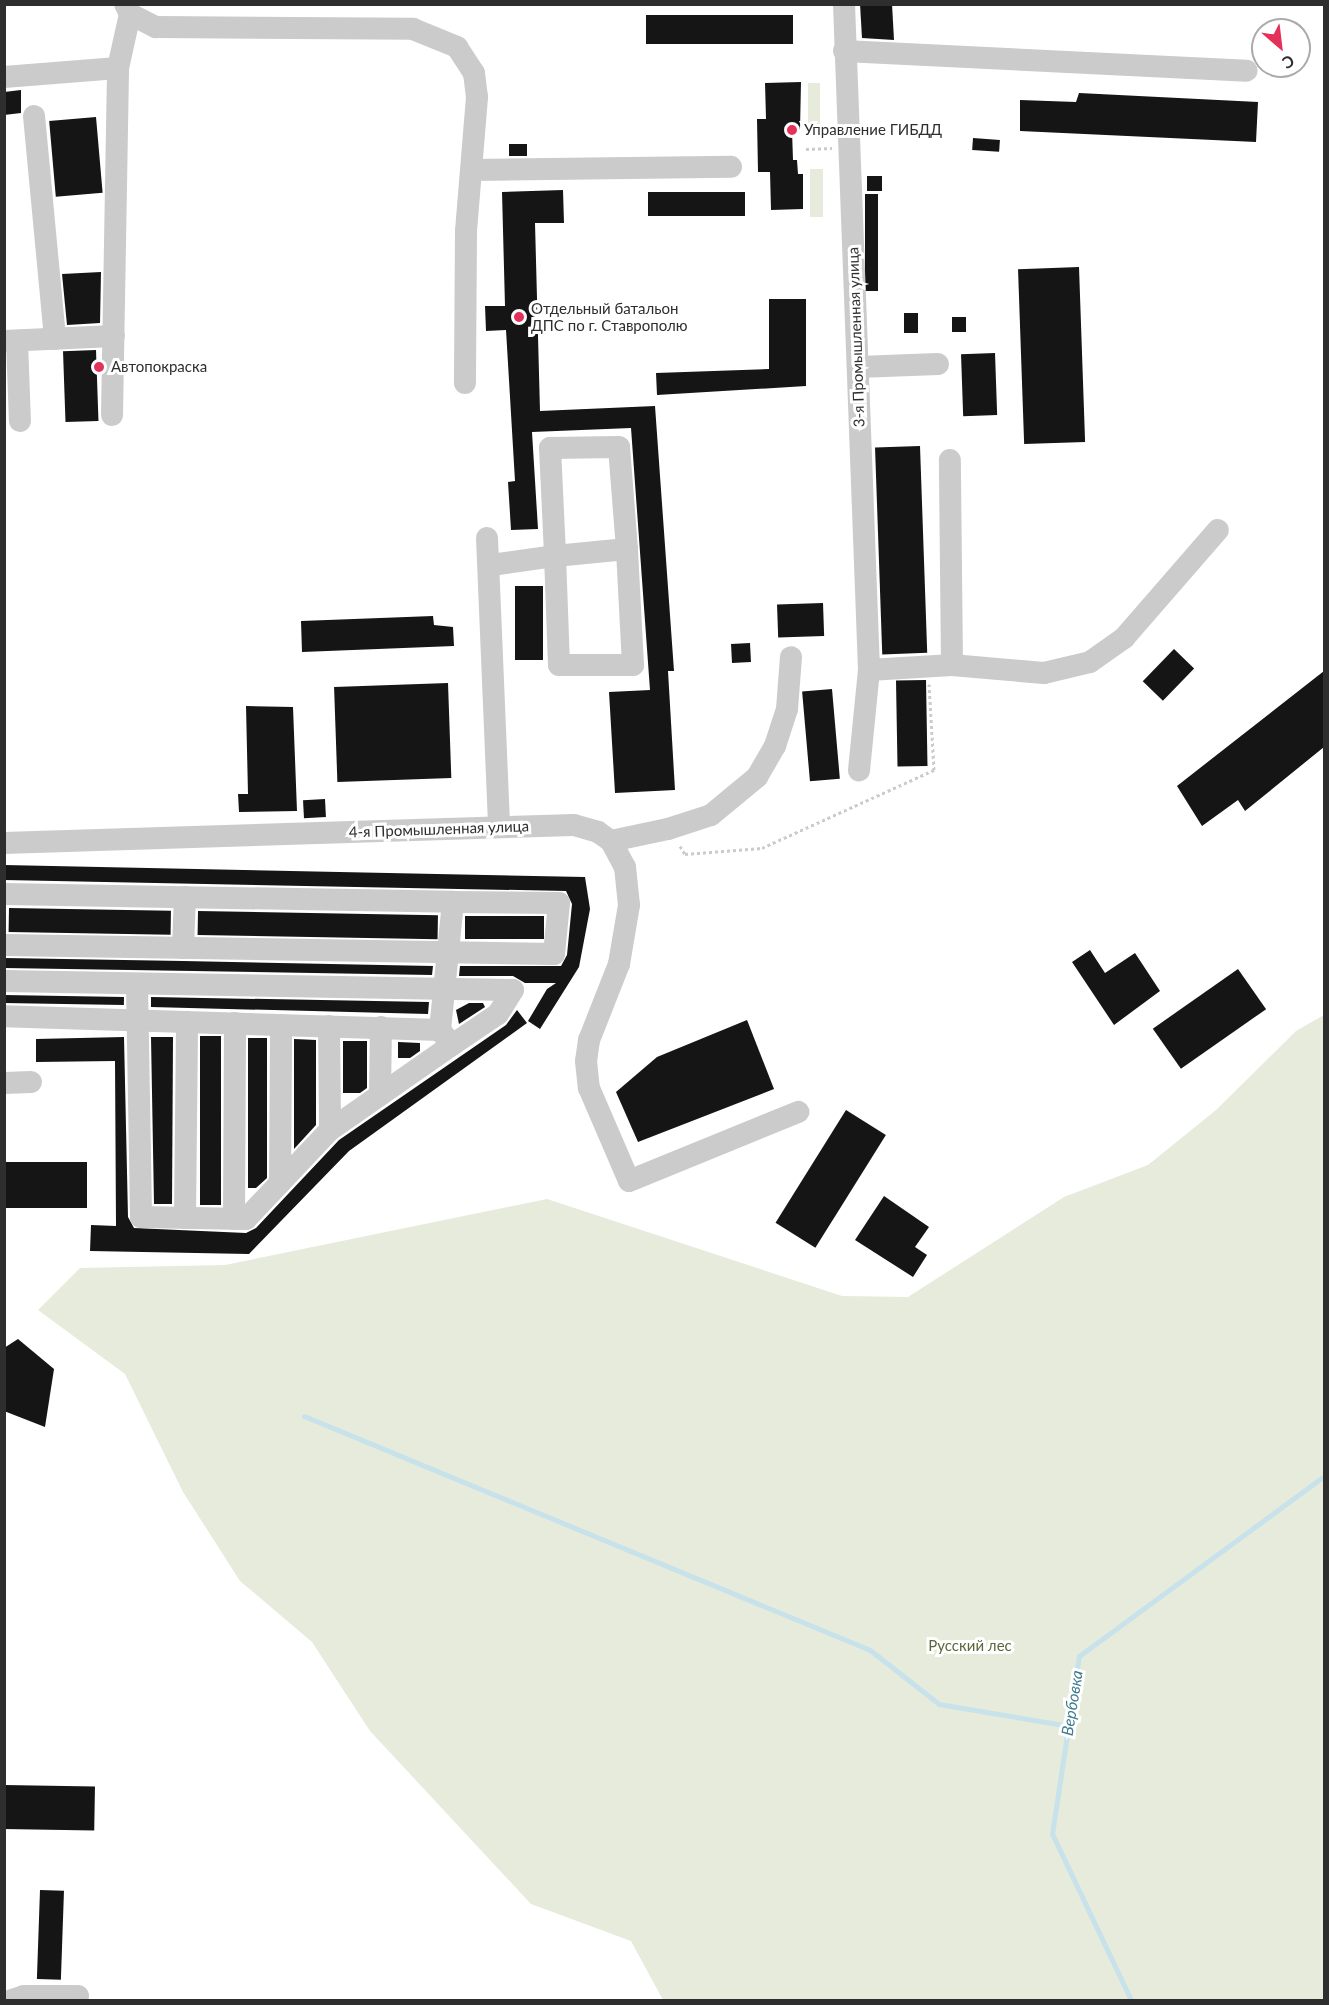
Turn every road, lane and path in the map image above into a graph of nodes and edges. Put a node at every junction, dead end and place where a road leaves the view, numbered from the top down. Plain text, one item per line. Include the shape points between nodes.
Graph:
1 (844, 4) edge
2 (128, 10) edge
3 (844, 51) junction
4 (118, 68) junction
5 (1247, 71) dead end
6 (4, 77) edge
7 (34, 116) dead end
8 (731, 167) dead end
9 (472, 170) junction
10 (114, 336) junction
11 (55, 339) junction
12 (11, 341) edge
13 (938, 364) dead end
14 (858, 367) junction
15 (465, 383) dead end
16 (112, 415) dead end
17 (20, 421) dead end
18 (950, 460) dead end
19 (1218, 530) dead end
20 (487, 538) dead end
21 (627, 549) junction
22 (555, 556) junction
23 (491, 565) junction
24 (791, 657) dead end
25 (952, 665) junction
26 (928, 667) junction
27 (869, 670) junction
28 (859, 771) dead end
29 (498, 827) junction
30 (668, 829) junction
31 (611, 841) junction
32 (4, 843) edge
33 (4, 894) edge
34 (185, 897) junction
35 (453, 902) junction
36 (5, 945) edge
37 (183, 948) junction
38 (448, 954) junction
39 (4, 981) edge
40 (137, 985) junction
41 (374, 990) junction
42 (444, 992) junction
43 (4, 1016) edge
44 (138, 1020) junction
45 (187, 1022) junction
46 (235, 1023) junction
47 (281, 1025) junction
48 (329, 1026) junction
49 (377, 1028) junction
50 (446, 1037) junction
51 (4, 1083) edge
52 (31, 1083) dead end
53 (380, 1095) junction
54 (798, 1112) dead end
55 (330, 1130) junction
56 (280, 1184) junction
57 (185, 1218) junction
58 (234, 1219) junction
59 (78, 1996) dead end
60 (12, 2001) edge

1 - 3 street, 3-я Промышленная улица
2 - 4 street
2 - 9 street via 156,27 412,28 441,37 457,47 474,73 477,97
3 - 5 street
3 - 14 street, 3-я Промышленная улица
4 - 6 street
4 - 10 street
7 - 11 street
8 - 9 street
9 - 15 street via 466,231
10 - 11 street
10 - 16 street
11 - 12 street
12 - 17 street
13 - 14 street
14 - 27 street, 3-я Промышленная улица
18 - 25 street
19 - 25 street via 1124,638 1090,662 1044,673
20 - 23 street
21 - 22 street
21 - 22 street via 619,447 550,448
21 - 22 street via 633,665 559,665
22 - 23 street
23 - 29 street
24 - 30 street via 787,709 775,746 757,777 711,815
25 - 26 street
26 - 27 street
26 - 30 path via 934,770 762,848 685,854
27 - 28 street, 3-я Промышленная улица
29 - 31 street, 4-я Промышленная улица via 574,825 598,832
29 - 32 street, 4-я Промышленная улица
30 - 31 street
31 - 54 street via 630,885 627,933 589,1040 589,1088 629,1181
33 - 34 street
34 - 35 street
34 - 37 street
35 - 38 street
35 - 38 street via 559,903 554,954
36 - 37 street
37 - 38 street
38 - 42 street
39 - 40 street
40 - 41 street
40 - 44 street
41 - 42 street
41 - 49 street
42 - 50 street
42 - 50 street via 513,990 498,1014
43 - 44 street
44 - 45 street
44 - 57 street via 141,1216
45 - 46 street
45 - 57 street
46 - 47 street
46 - 58 street
47 - 48 street
47 - 56 street
48 - 49 street
48 - 55 street
49 - 50 street
49 - 53 street
50 - 53 street
51 - 52 street
53 - 55 street
55 - 56 street
56 - 58 street via 246,1219
57 - 58 street
59 - 60 street via 24,1996

